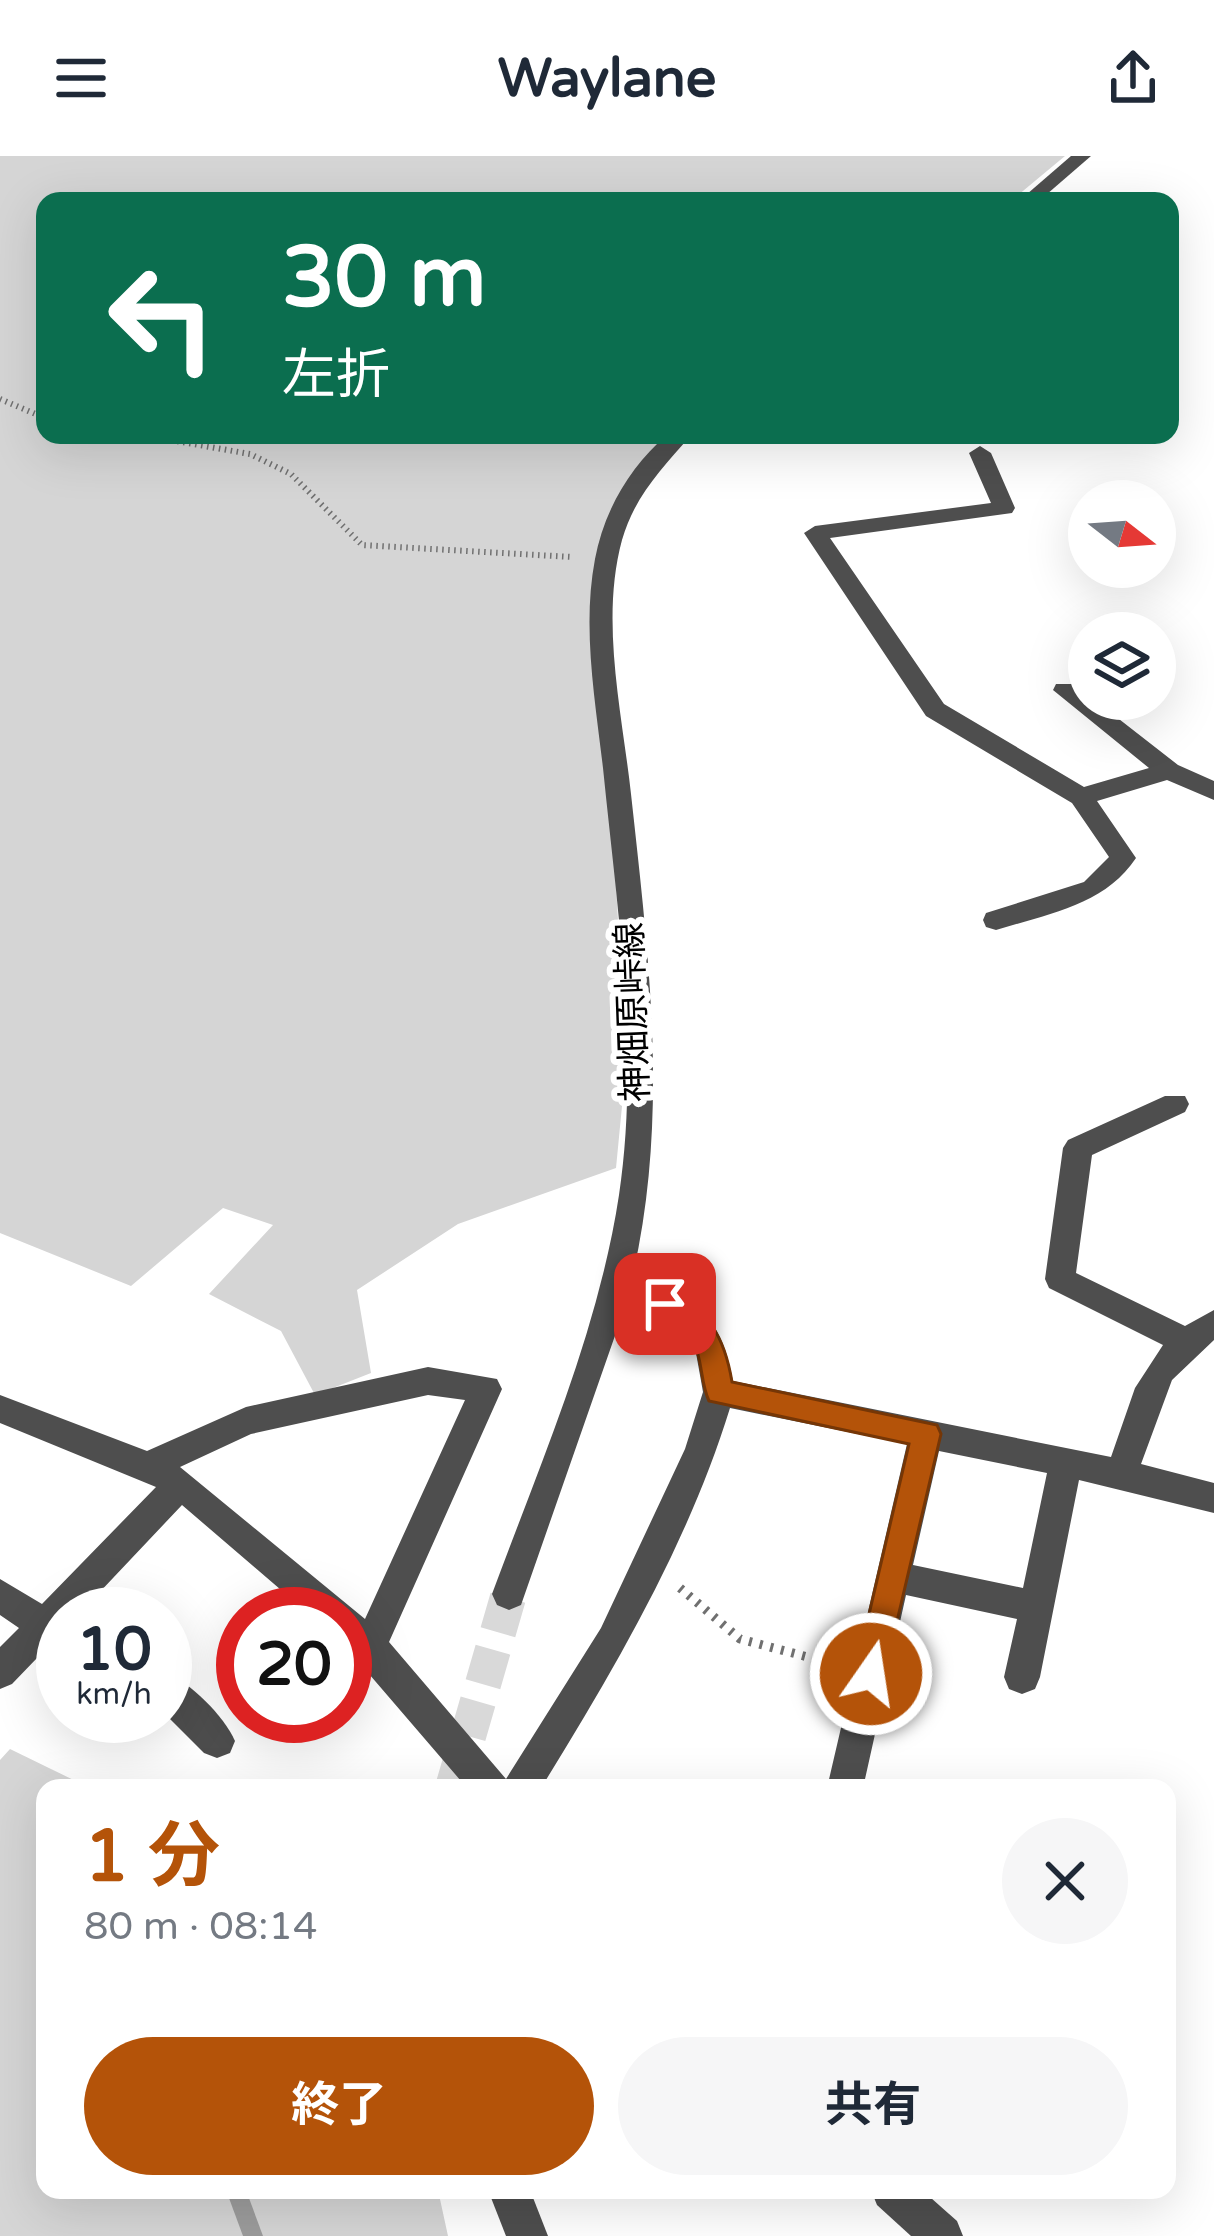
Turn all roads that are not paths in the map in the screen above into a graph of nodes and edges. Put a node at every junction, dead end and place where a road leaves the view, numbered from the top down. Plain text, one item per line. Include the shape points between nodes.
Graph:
1 (1082, 156) edge
2 (1039, 192) edge
3 (669, 444) edge
4 (980, 453) dead end
5 (1065, 690) dead end
6 (1169, 771) junction
7 (1214, 790) edge
8 (1082, 797) junction
9 (996, 920) dead end
10 (1175, 1104) dead end
11 (614, 1291) junction
12 (1200, 1332) edge
13 (719, 1392) junction
14 (0, 1409) edge
15 (926, 1434) junction
16 (1066, 1463) junction
17 (148, 1466) junction
18 (1122, 1474) junction
19 (181, 1484) junction
20 (1214, 1498) edge
21 (893, 1576) junction
22 (96, 1587) edge
23 (302, 1587) edge
24 (509, 1594) tunnel mouth
25 (0, 1595) edge
26 (1037, 1607) junction
27 (372, 1608) edge
28 (36, 1620) edge
29 (36, 1634) edge
30 (372, 1651) edge
31 (0, 1672) edge
32 (1022, 1677) dead end
33 (192, 1717) edge
34 (216, 1741) edge
35 (483, 1779) edge
36 (526, 1779) edge
37 (846, 1779) edge
38 (513, 2199) edge
39 (902, 2199) edge
40 (527, 2236) edge
41 (942, 2236) edge

1 - 2 street
3 - 11 street, 神畑原峠線 via 620,509 604,573 604,669 638,1066 634,1192
4 - 8 street via 1004,508 815,533 935,710
5 - 6 street
6 - 7 street
6 - 8 street
8 - 9 street via 1123,858 1093,890
10 - 12 street via 1078,1148 1060,1279
11 - 13 street via 665,1304 697,1323
11 - 24 street, 神畑原峠線
12 - 18 street via 1153,1375
13 - 15 street
13 - 36 street via 650,1562 591,1678
14 - 17 street
15 - 16 street
15 - 21 street
16 - 18 street
16 - 26 street
17 - 19 street
17 - 27 street via 246,1421 428,1381 486,1389
18 - 20 street
19 - 22 street
19 - 23 street
21 - 26 street
21 - 37 street
25 - 28 street
26 - 32 street
29 - 31 street
30 - 35 street
33 - 34 street
38 - 40 street
39 - 41 street

